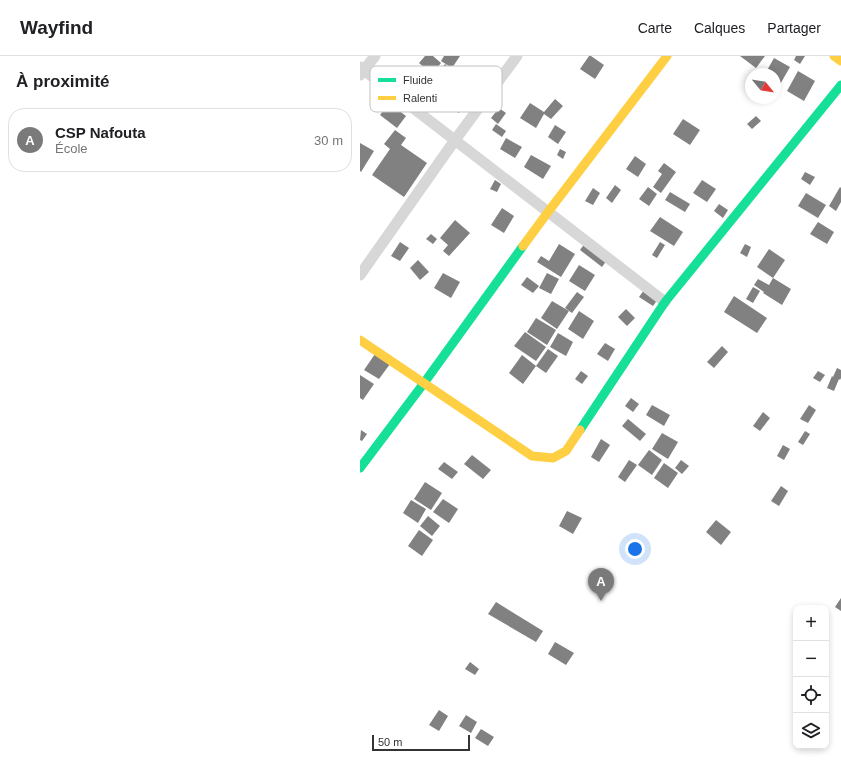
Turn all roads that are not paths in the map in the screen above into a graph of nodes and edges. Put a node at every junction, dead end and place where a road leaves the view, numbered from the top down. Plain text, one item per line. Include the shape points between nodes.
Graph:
1 (375, 56) edge
2 (517, 56) edge
3 (667, 56) edge
4 (834, 56) edge
5 (841, 61) edge
6 (361, 71) edge
7 (502, 76) edge
8 (370, 78) edge
9 (841, 85) edge
10 (417, 112) edge
11 (476, 112) edge
12 (455, 140) junction
13 (548, 212) junction
14 (360, 275) edge
15 (665, 302) junction
16 (360, 340) edge
17 (424, 383) junction
18 (360, 468) edge

1 - 6 street
2 - 7 street
3 - 13 street
4 - 5 street
6 - 8 street
9 - 15 street
10 - 12 street
11 - 12 street
12 - 13 street
12 - 14 street
13 - 15 street
13 - 17 street
15 - 17 street via 566,451 553,458 532,456
16 - 17 street
17 - 18 street

